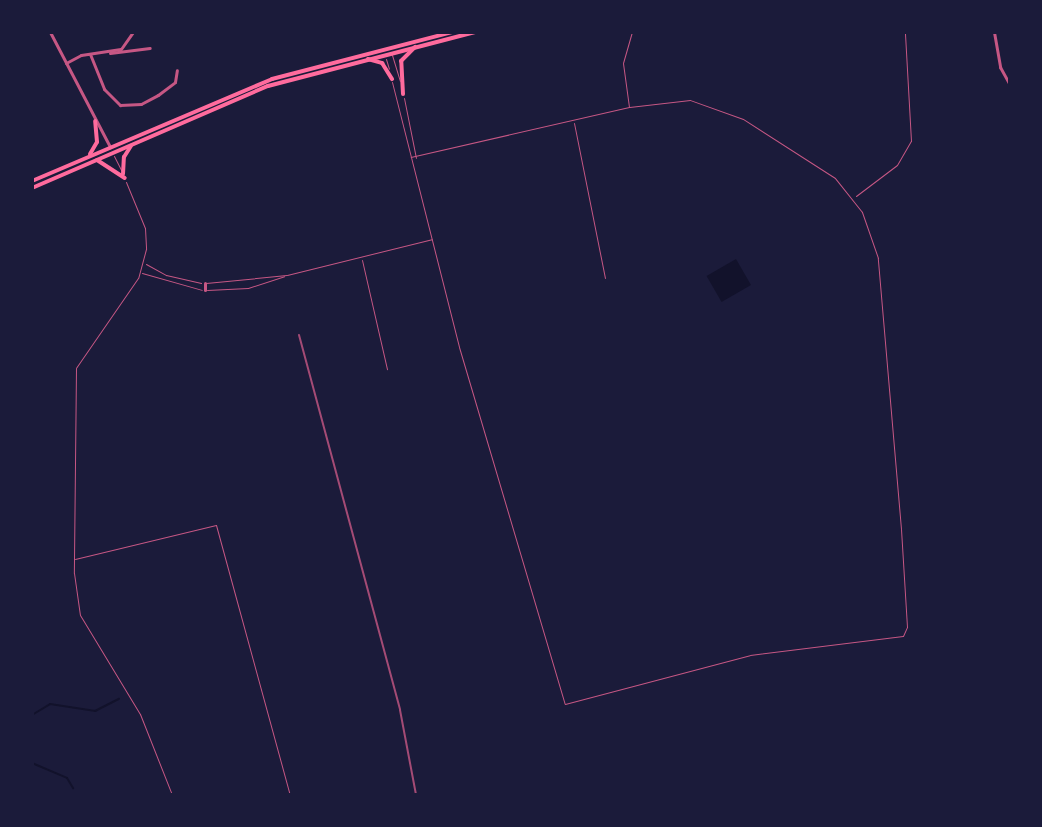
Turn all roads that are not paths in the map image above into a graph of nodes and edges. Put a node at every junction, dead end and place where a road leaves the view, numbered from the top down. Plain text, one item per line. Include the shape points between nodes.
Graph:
1 (50, 32) edge
2 (133, 32) edge
3 (452, 32) edge
4 (475, 32) edge
5 (632, 32) edge
6 (905, 32) edge
7 (994, 32) edge
8 (417, 45) junction
9 (150, 48) dead end
10 (387, 49) junction
11 (106, 53) junction
12 (90, 54) junction
13 (362, 58) junction
14 (66, 63) junction
15 (177, 70) dead end
16 (392, 79) junction
17 (1010, 85) edge
18 (403, 94) junction
19 (629, 107) junction
20 (574, 120) junction
21 (95, 121) junction
22 (136, 142) junction
23 (111, 150) junction
24 (418, 155) junction
25 (88, 156) junction
26 (411, 157) junction
27 (97, 160) junction
28 (415, 161) junction
29 (124, 176) junction
30 (32, 181) edge
31 (32, 188) edge
32 (854, 198) junction
33 (1010, 235) edge
34 (432, 239) junction
35 (361, 258) junction
36 (144, 262) junction
37 (141, 272) junction
38 (287, 275) junction
39 (605, 278) dead end
40 (1010, 282) edge
41 (205, 283) junction
42 (205, 290) junction
43 (387, 369) dead end
44 (73, 559) junction
45 (172, 795) edge
46 (290, 795) edge

1 - 14 street
2 - 11 street via 126,45
3 - 10 main road
4 - 8 main road
5 - 19 lane via 623,63
6 - 32 lane via 911,141 897,165
7 - 17 street via 1000,67
8 - 10 main road
8 - 18 main road via 401,61
9 - 11 street
10 - 13 main road
10 - 16 lane
10 - 18 lane
10 - 23 main road via 248,88
11 - 12 street
12 - 14 street
12 - 15 street via 104,89 120,105 141,104 158,95 175,82
13 - 16 main road via 379,61
13 - 22 main road via 268,86
14 - 21 street
16 - 26 lane
18 - 24 lane
19 - 20 lane
19 - 32 lane via 679,99 718,107 815,162
20 - 24 lane
20 - 39 lane
21 - 23 street
21 - 25 main road via 97,142
22 - 23 main road
22 - 29 main road via 124,157
23 - 25 main road
23 - 27 main road
23 - 29 lane
24 - 26 lane
24 - 28 lane
25 - 30 main road
26 - 28 lane
27 - 29 main road
27 - 31 main road
28 - 34 lane
29 - 36 lane via 145,228
32 - 34 lane via 872,234 880,273 906,633 895,640 730,659 565,704 470,388
33 - 40 street
34 - 35 lane
35 - 38 lane
35 - 43 lane
36 - 37 lane
36 - 41 lane via 166,275
37 - 42 lane
37 - 44 lane via 76,368
38 - 41 lane
38 - 42 lane via 248,288
41 - 42 street
44 - 45 lane via 80,615 140,714
44 - 46 lane via 216,525

